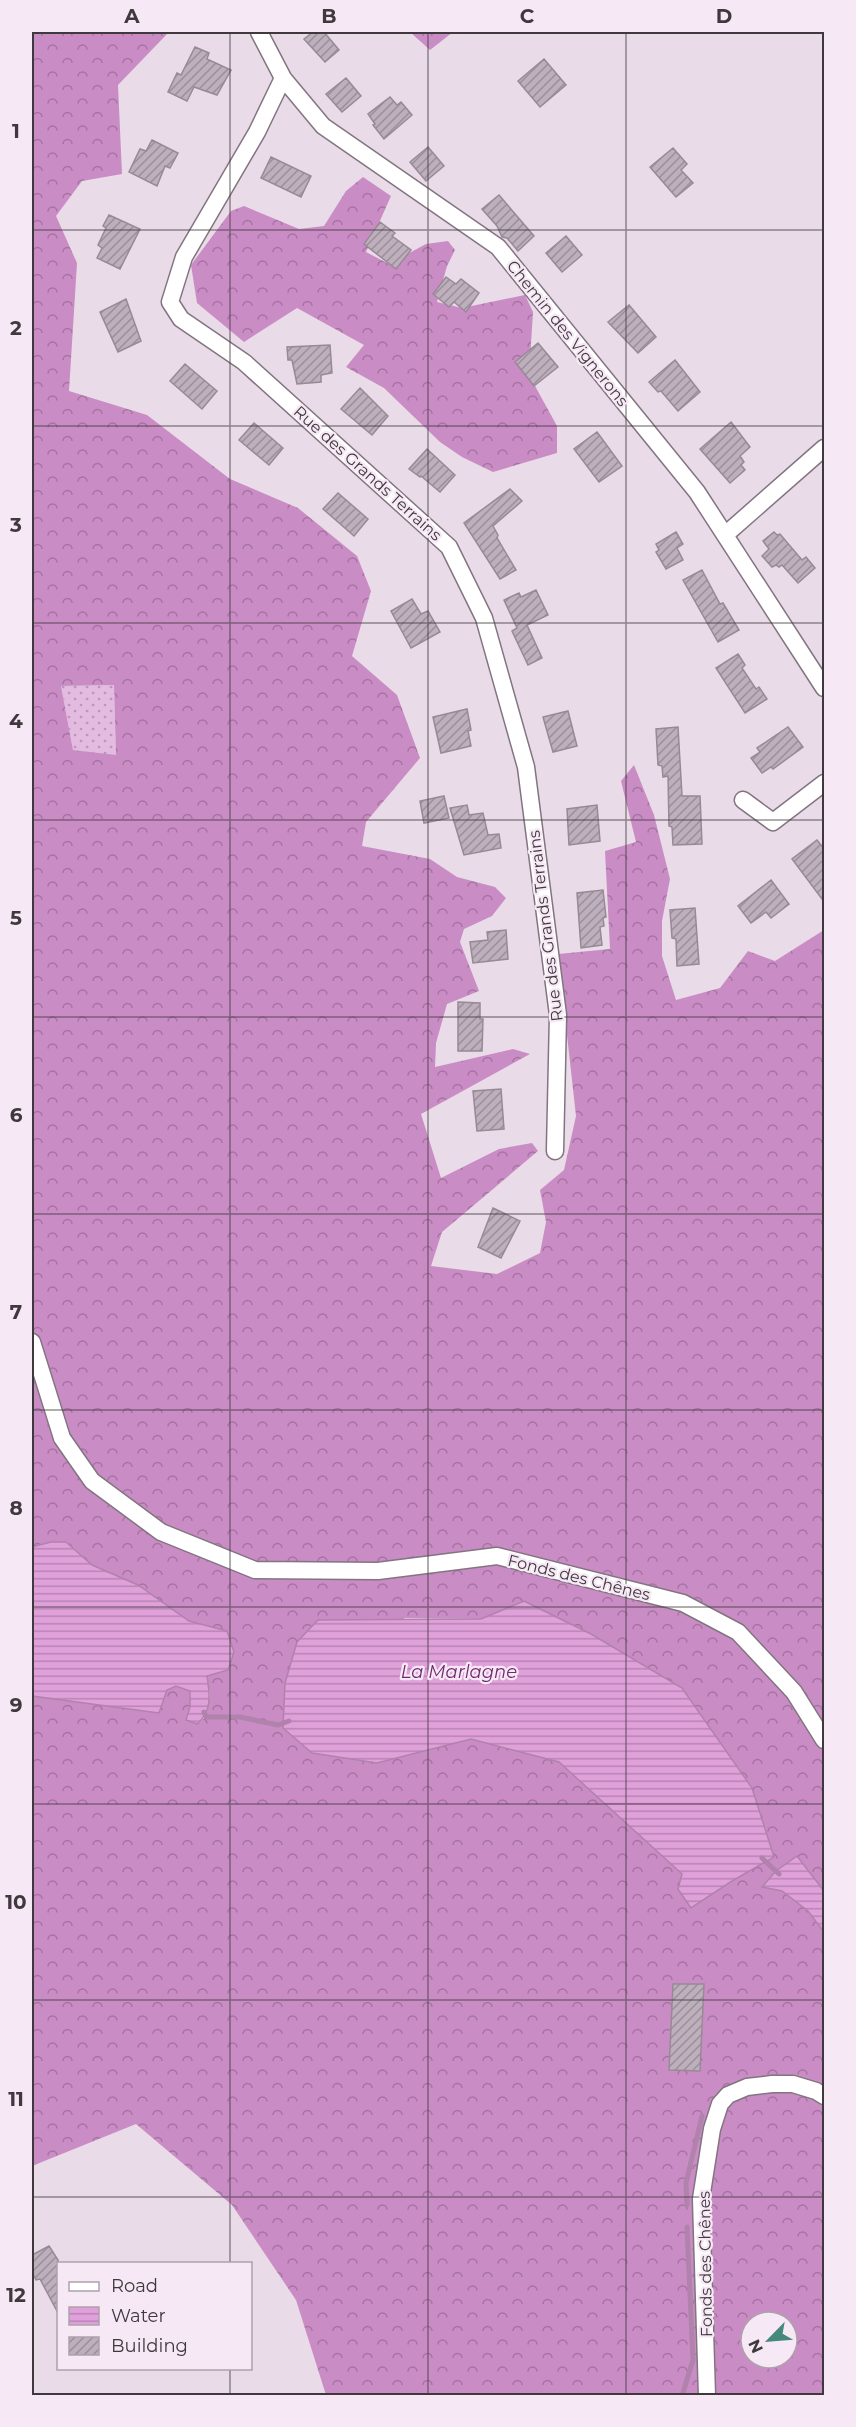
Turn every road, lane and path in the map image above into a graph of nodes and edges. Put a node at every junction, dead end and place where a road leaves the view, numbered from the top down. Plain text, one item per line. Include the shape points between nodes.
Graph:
1 (259, 32) edge
2 (283, 78) junction
3 (825, 448) edge
4 (725, 536) junction
5 (825, 688) edge
6 (825, 783) edge
7 (743, 800) dead end
8 (555, 1151) dead end
9 (32, 1342) edge
10 (825, 1740) edge
11 (825, 2096) edge
12 (708, 2396) edge

1 - 2 street, Chemin des Vignerons
2 - 4 street, Chemin des Vignerons via 324,126 498,247 697,492
2 - 8 street, Rue des Grands Terrains via 257,132 184,257 170,302 181,319 244,362 449,547 484,618 526,767 558,1015
3 - 4 street
4 - 5 street, Chemin des Vignerons
6 - 7 street via 773,822
9 - 10 street, Fonds des Chênes via 62,1438 92,1481 160,1532 255,1569 378,1571 497,1556 683,1603 738,1632 794,1692
11 - 12 street, Fonds des Chênes via 793,2084 772,2084 747,2087 728,2095 720,2104 700,2199

